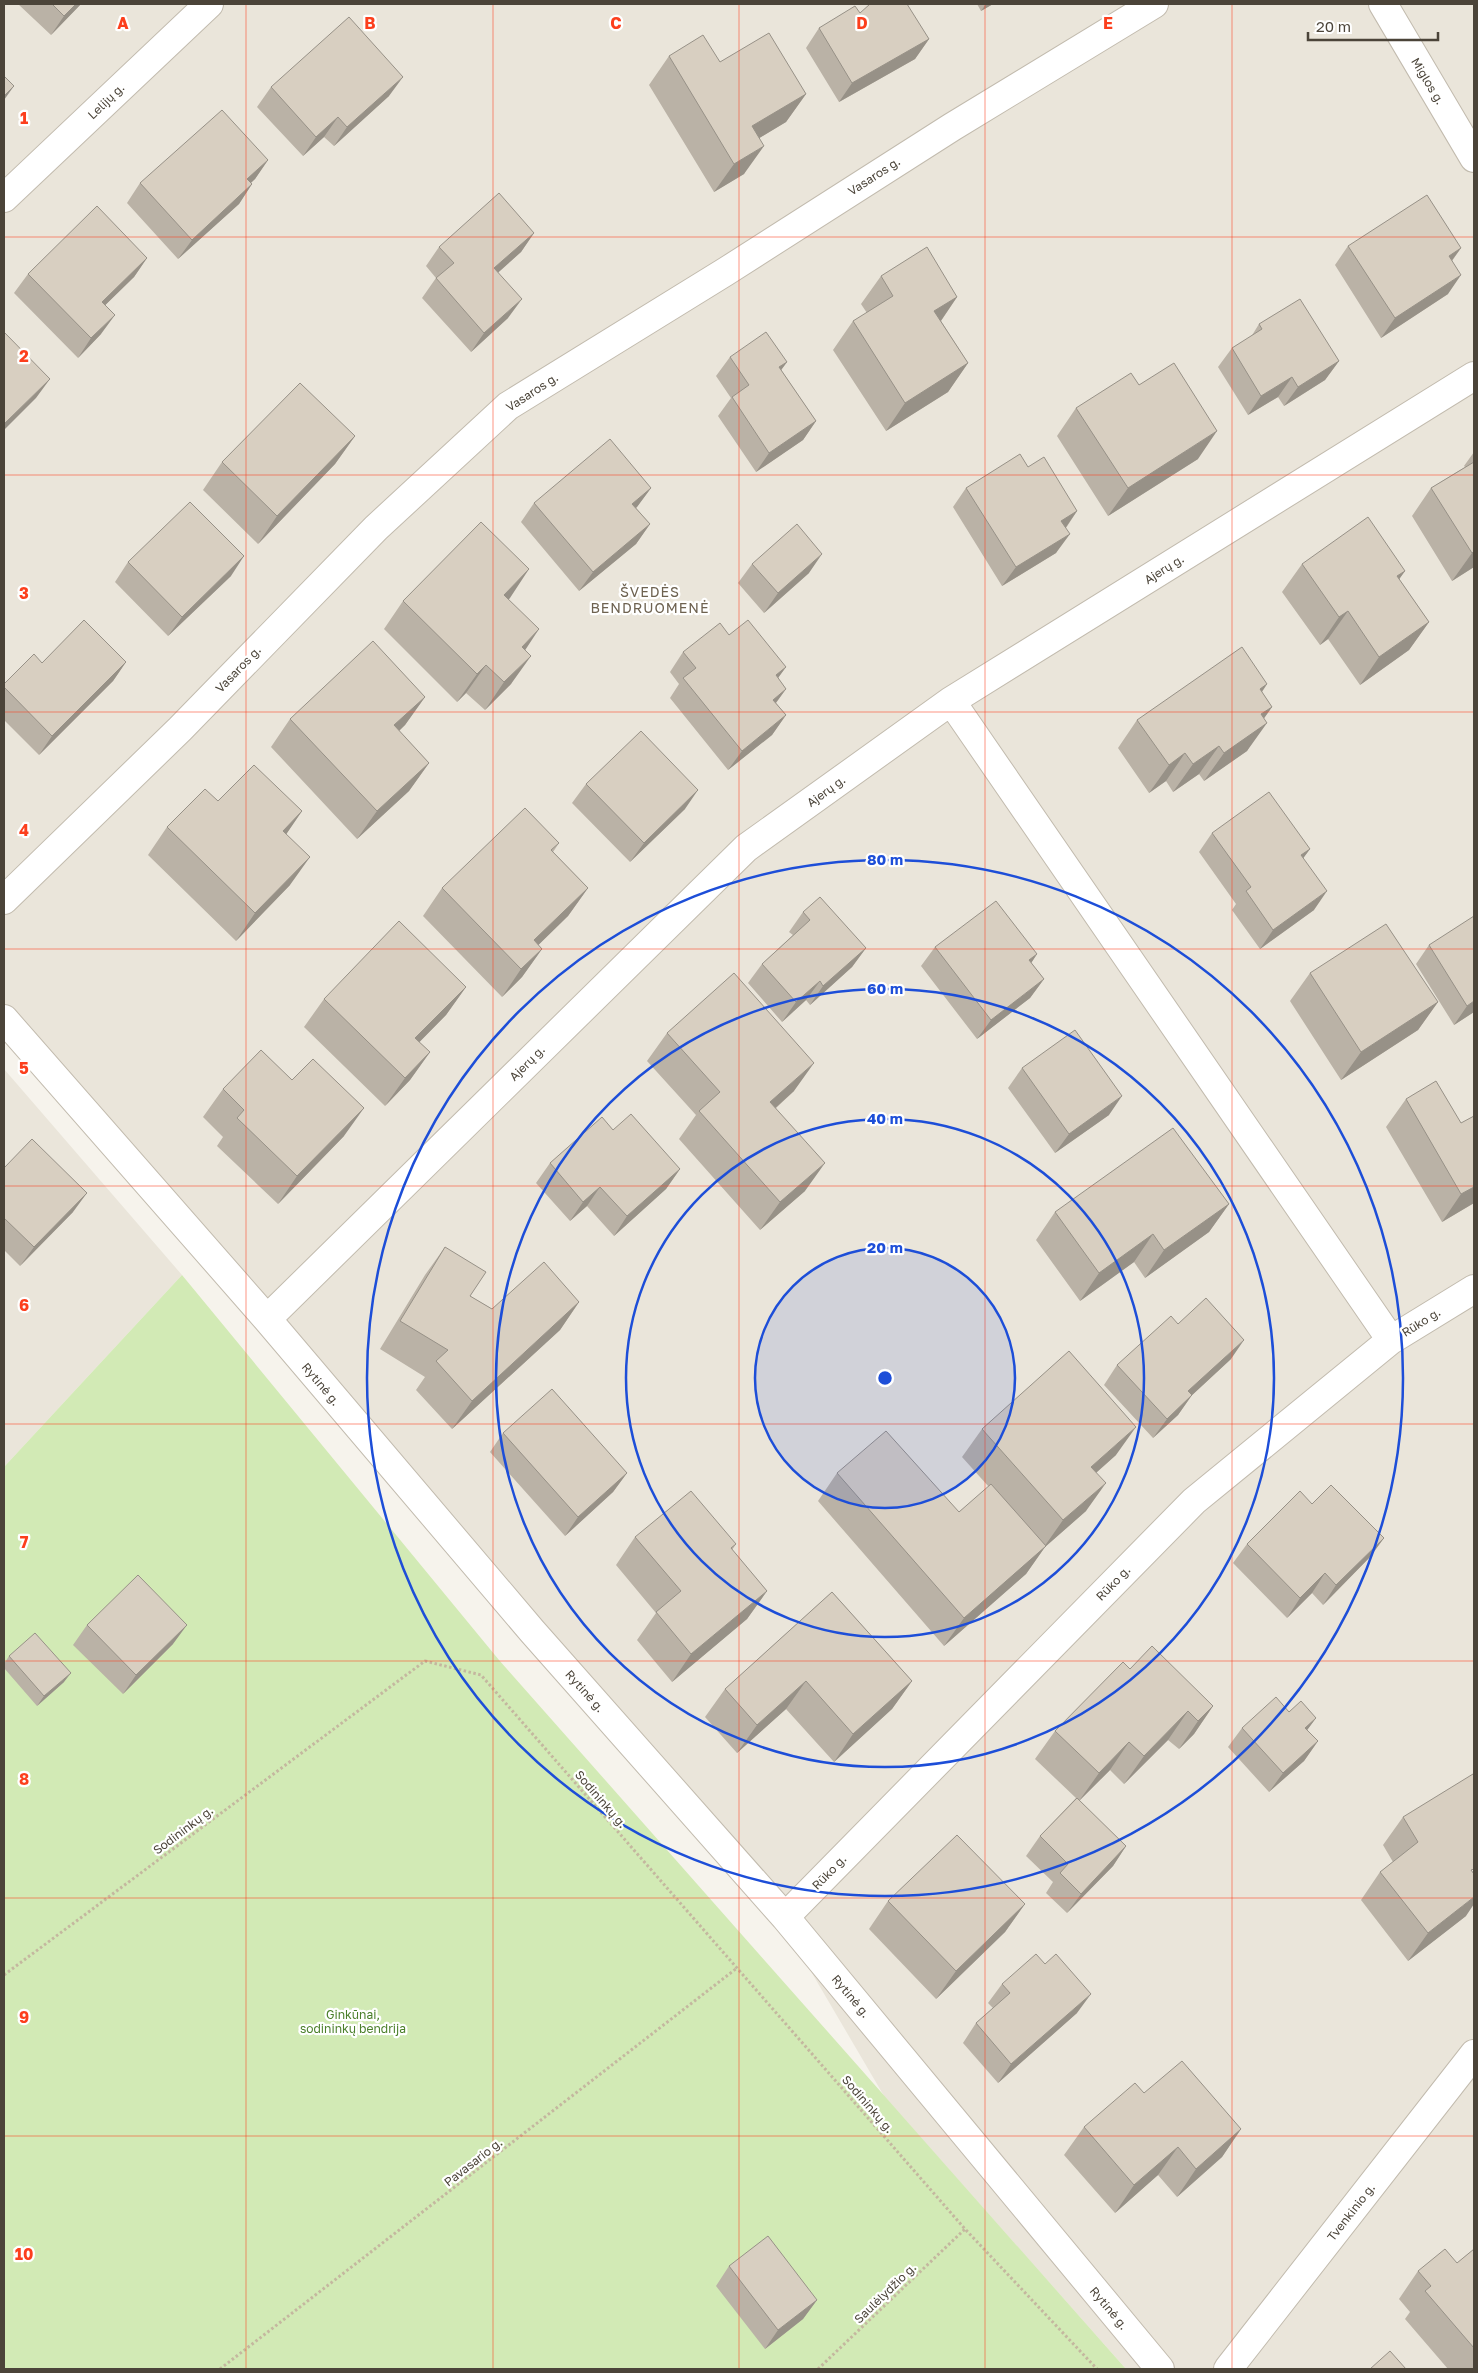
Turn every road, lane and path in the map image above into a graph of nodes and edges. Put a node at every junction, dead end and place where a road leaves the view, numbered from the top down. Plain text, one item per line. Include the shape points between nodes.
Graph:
1 (209, 4) edge
2 (1154, 4) edge
3 (1382, 4) edge
4 (1474, 158) edge
5 (4, 198) edge
6 (1474, 376) edge
7 (951, 700) junction
8 (4, 900) edge
9 (9, 1035) edge
10 (1474, 1289) edge
11 (267, 1319) junction
12 (1391, 1340) junction
13 (785, 1917) junction
14 (737, 1968) junction
15 (4, 1976) edge
16 (1474, 2054) edge
17 (965, 2229) junction
18 (220, 2369) edge
19 (818, 2369) edge
20 (1097, 2369) edge
21 (1160, 2369) edge
22 (1228, 2369) edge

1 - 5 street, Lelijų g.
2 - 8 street, Vasaros g. via 508,406 376,528 180,729
3 - 4 street, Miglos g.
6 - 7 street, Ajerų g.
7 - 11 street, Ajerų g. via 746,848
7 - 12 street
9 - 11 street, Rytinė g.
10 - 12 street, Rūko g.
11 - 13 street, Rytinė g. via 532,1631
12 - 13 street, Rūko g. via 1194,1501
13 - 21 street, Rytinė g.
14 - 15 path, Sodininkų g. via 482,1676 425,1661
14 - 17 path, Sodininkų g.
14 - 18 path, Pavasario g.
16 - 22 street, Tvenkinio g.
17 - 19 path, Saulėlydžio g.
17 - 20 path, Sodininkų g.

